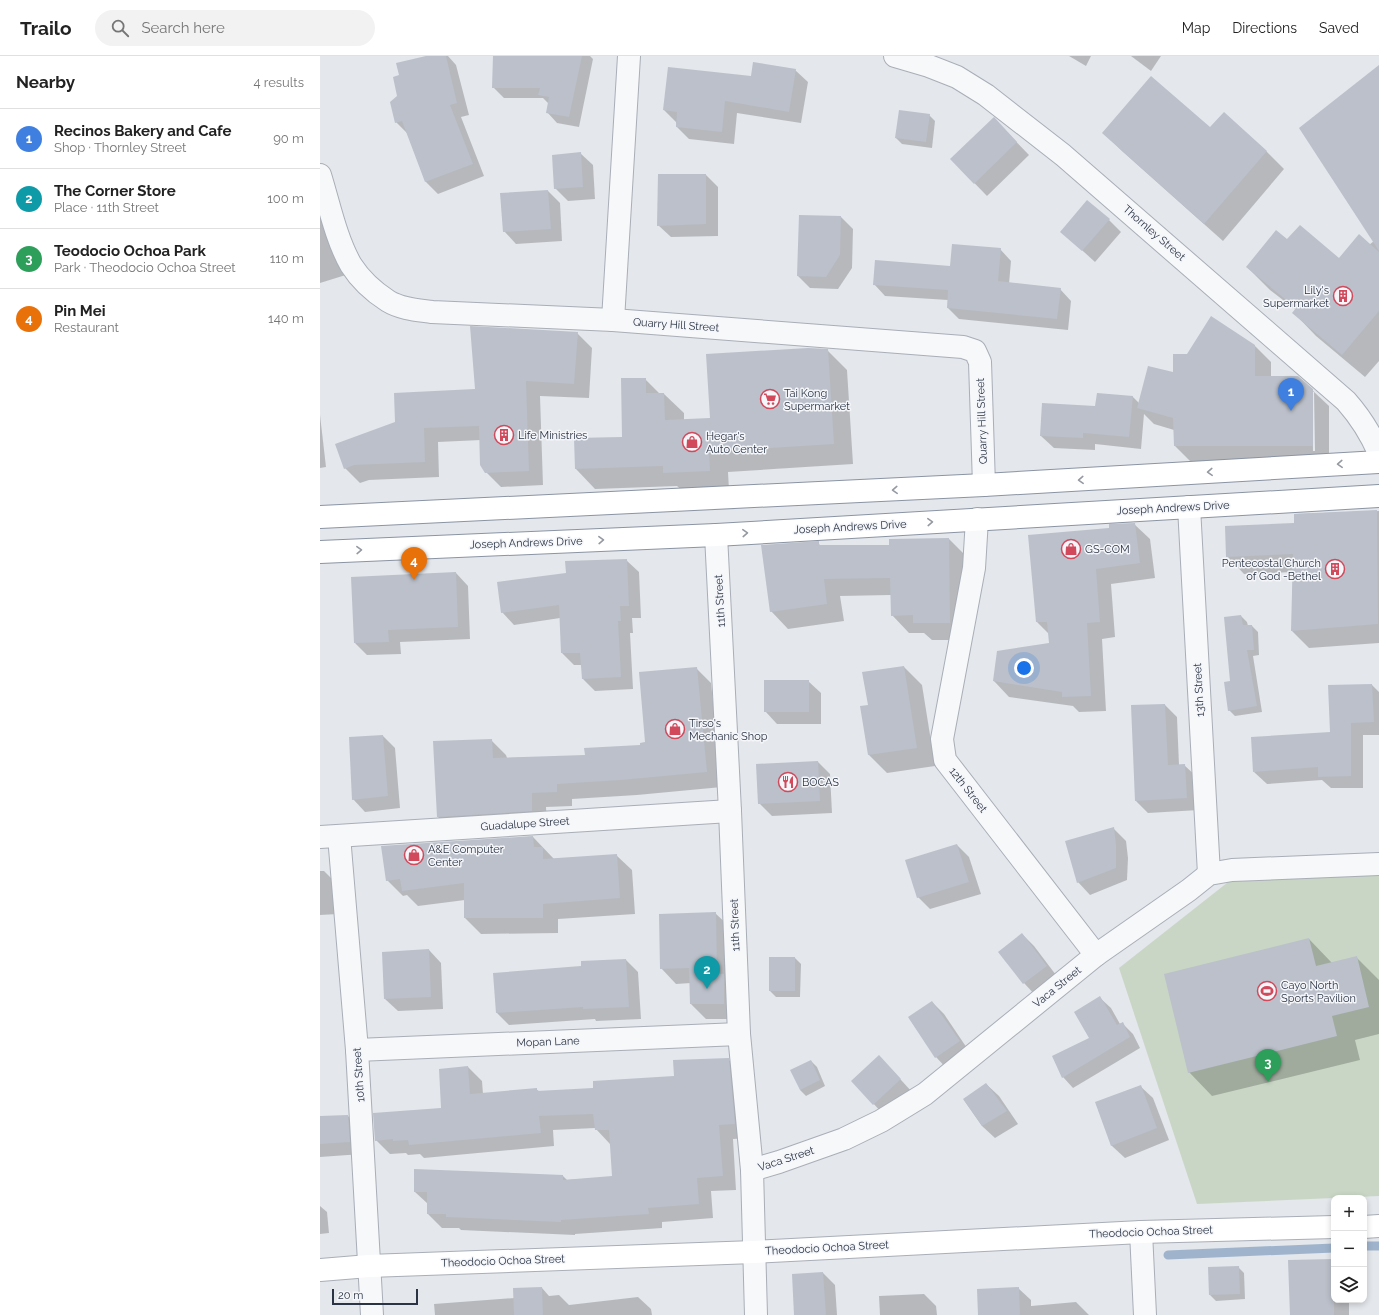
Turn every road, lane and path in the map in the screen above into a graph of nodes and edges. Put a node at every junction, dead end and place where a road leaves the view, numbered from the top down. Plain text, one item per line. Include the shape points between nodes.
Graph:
1 (629, 56) edge
2 (895, 56) edge
3 (320, 175) edge
4 (613, 320) junction
5 (1379, 453) edge
6 (1379, 462) edge
7 (984, 485) junction
8 (1379, 496) edge
9 (1190, 507) junction
10 (320, 517) edge
11 (977, 520) junction
12 (716, 535) junction
13 (320, 552) edge
14 (730, 811) junction
15 (330, 836) edge
16 (1379, 864) edge
17 (1209, 874) junction
18 (1096, 955) junction
19 (739, 1034) junction
20 (357, 1050) junction
21 (752, 1170) junction
22 (1379, 1226) edge
23 (1331, 1227) edge
24 (1367, 1227) edge
25 (1141, 1232) junction
26 (754, 1252) junction
27 (369, 1266) junction
28 (320, 1270) edge
29 (372, 1315) edge
30 (756, 1315) edge
31 (1145, 1315) edge

1 - 4 street
2 - 5 street, Thornley Street via 930,66 963,81 986,95 1063,155 1346,401 1360,416
3 - 4 street, Quarry Hill Street via 340,240 352,265 368,286 389,302 409,309 432,312
4 - 7 street, Quarry Hill Street via 963,347 975,351 980,362
6 -> 7 main road
7 -> 10 main road
8 - 9 main road, Joseph Andrews Drive
9 - 11 main road, Joseph Andrews Drive
9 - 17 street, 13th Street
12 -> 11 main road, Joseph Andrews Drive
11 - 18 street, 12th Street via 974,568 942,739 945,760
13 -> 12 main road, Joseph Andrews Drive
12 - 14 street, 11th Street
14 - 15 street, Guadalupe Street
14 - 19 street, 11th Street
15 - 20 street, 10th Street
16 - 17 street, Vaca Street via 1232,870
17 - 18 street, Vaca Street
18 - 21 street, Vaca Street via 919,1098 844,1140
19 - 20 street, Mopan Lane
19 - 21 street, 11th Street
20 - 27 street, 10th Street
21 - 26 street, 11th Street
22 - 24 main road
23 - 25 main road, Theodocio Ochoa Street
25 - 26 main road, Theodocio Ochoa Street
25 - 31 street
26 - 27 main road, Theodocio Ochoa Street
26 - 30 street, 11th Street
27 - 28 main road, Theodocio Ochoa Street
27 - 29 street, 10th Street

